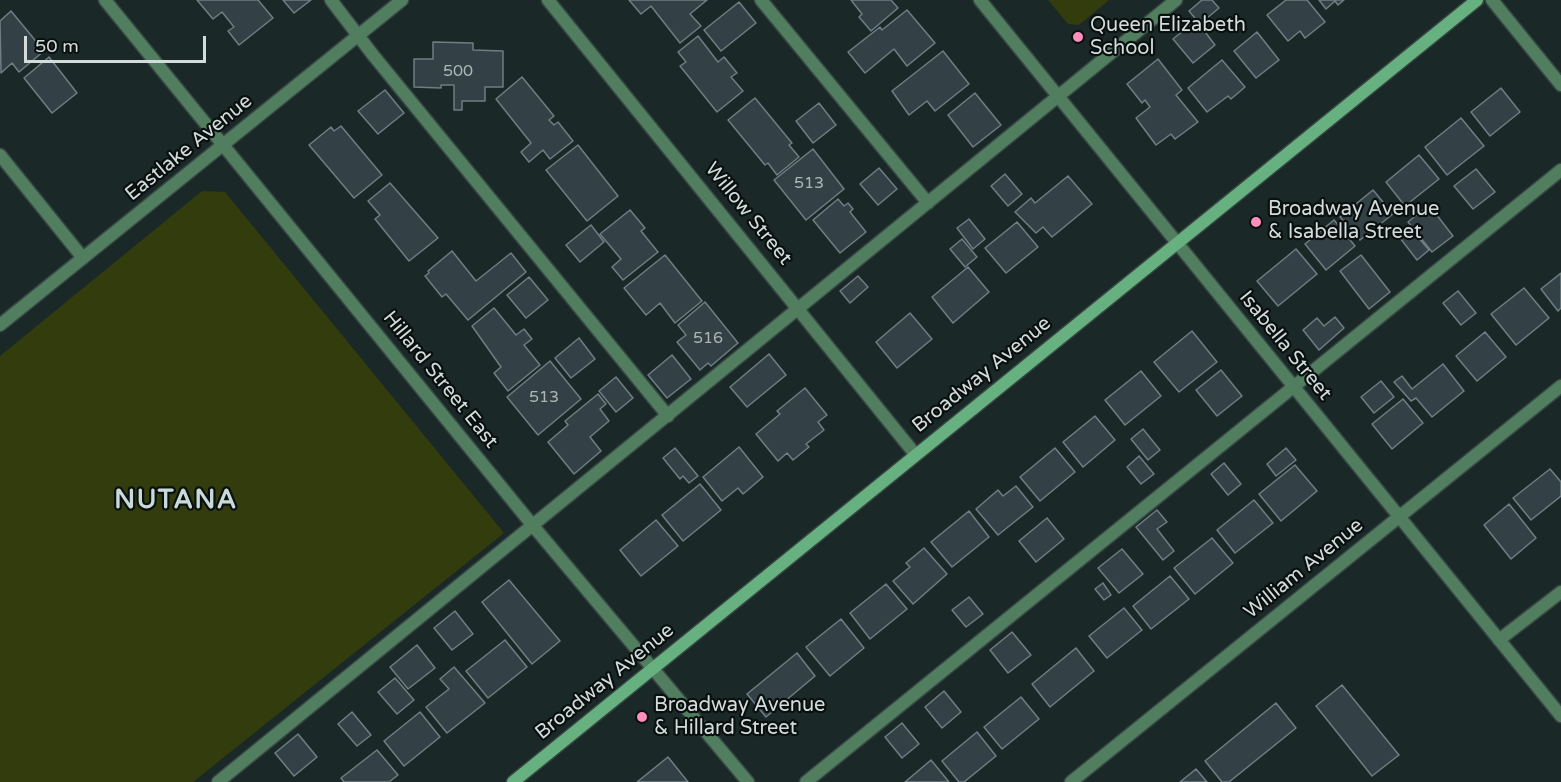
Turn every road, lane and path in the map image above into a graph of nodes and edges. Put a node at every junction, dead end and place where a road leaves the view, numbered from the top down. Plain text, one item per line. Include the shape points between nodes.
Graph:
1 (105, 0) edge
2 (331, 0) edge
3 (402, 0) edge
4 (548, 0) edge
5 (761, 0) edge
6 (980, 0) edge
7 (1176, 0) edge
8 (1478, 0) edge
9 (1492, 0) edge
10 (358, 35) junction
11 (1561, 85) edge
12 (1059, 97) junction
13 (223, 146) junction
14 (0, 155) edge
15 (1561, 170) edge
16 (928, 203) junction
17 (1175, 244) junction
18 (83, 258) junction
19 (799, 309) junction
20 (0, 325) edge
21 (1561, 386) edge
22 (1294, 388) junction
23 (668, 416) junction
24 (915, 454) junction
25 (1399, 517) junction
26 (534, 526) junction
27 (1561, 592) edge
28 (1499, 640) junction
29 (653, 668) junction
30 (1561, 716) edge
31 (219, 782) edge
32 (513, 782) edge
33 (748, 782) edge
34 (806, 782) edge
35 (1071, 782) edge

1 - 13 street, Hillard Street East
2 - 10 street
3 - 10 street, Eastlake Avenue
4 - 19 street, Willow Street
5 - 16 street
6 - 12 street, Isabella Street
7 - 12 street
8 - 17 street, Broadway Avenue
9 - 11 street
10 - 13 street, Eastlake Avenue
10 - 23 street
12 - 16 street
12 - 17 street, Isabella Street
13 - 18 street, Eastlake Avenue
13 - 26 street, Hillard Street East
14 - 18 street
15 - 22 street
16 - 19 street
17 - 22 street, Isabella Street
17 - 24 street, Broadway Avenue
18 - 20 street, Eastlake Avenue
19 - 23 street
19 - 24 street, Willow Street
21 - 25 street, William Avenue
22 - 25 street, Isabella Street
22 - 34 street
23 - 26 street
24 - 29 street, Broadway Avenue
25 - 28 street, Isabella Street
25 - 35 street, William Avenue
26 - 29 street, Hillard Street East
26 - 31 street
27 - 28 street
28 - 30 street, Isabella Street
29 - 32 street, Broadway Avenue
29 - 33 street, Hillard Street East

